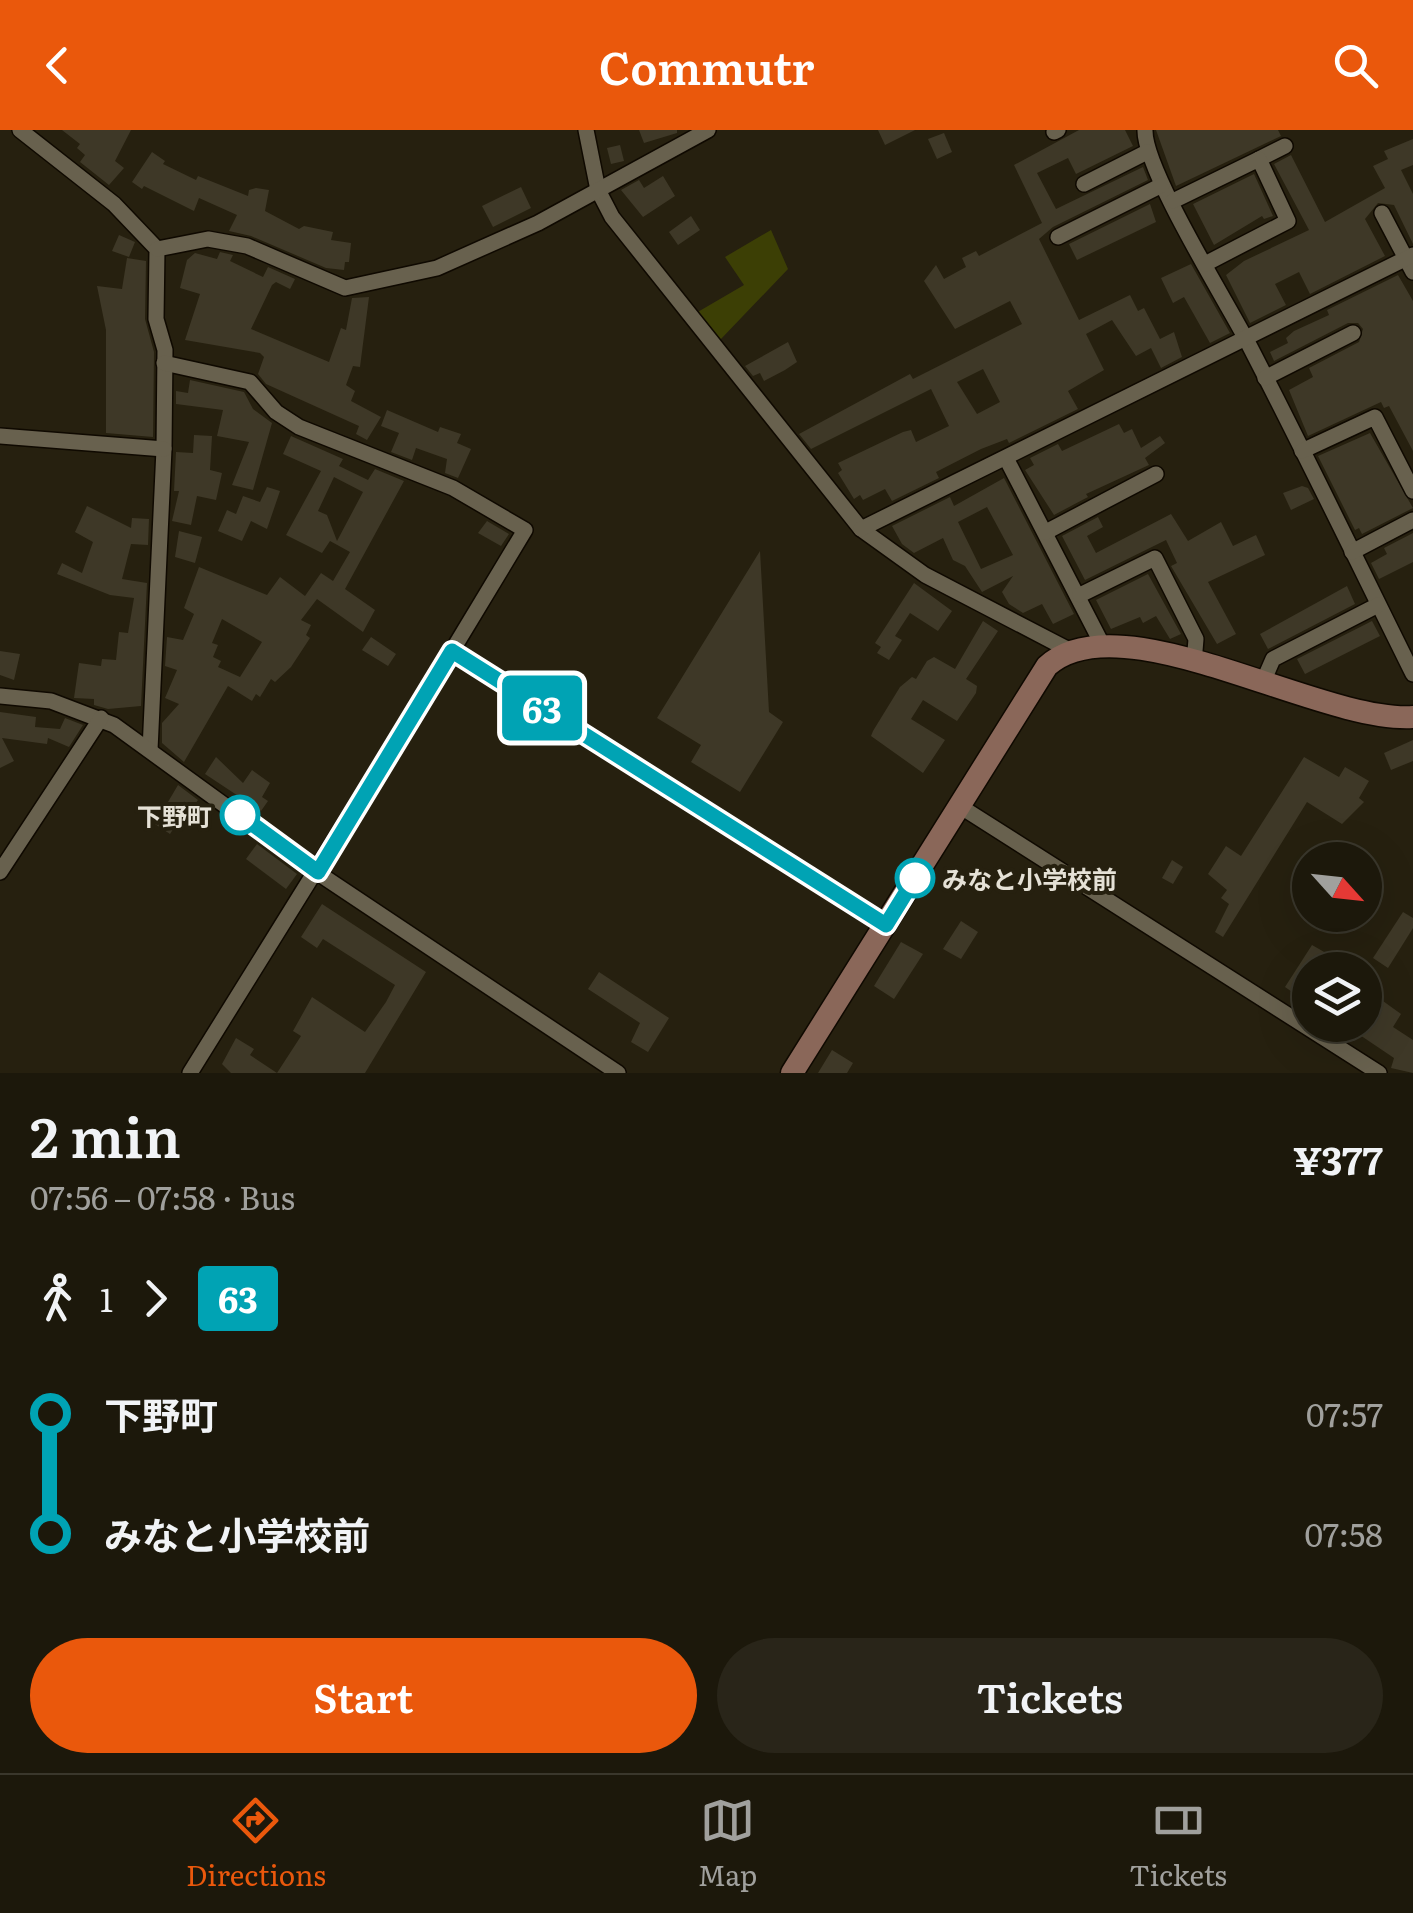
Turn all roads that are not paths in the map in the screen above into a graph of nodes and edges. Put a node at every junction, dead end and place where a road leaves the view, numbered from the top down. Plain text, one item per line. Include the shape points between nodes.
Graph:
1 (20, 130) edge
2 (586, 130) edge
3 (708, 130) edge
4 (1145, 130) edge
5 (1285, 146) dead end
6 (1148, 152) junction
7 (1259, 159) junction
8 (1084, 184) dead end
9 (1162, 185) junction
10 (598, 190) junction
11 (1173, 201) junction
12 (1382, 213) dead end
13 (1058, 236) dead end
14 (157, 249) junction
15 (1411, 262) edge
16 (1205, 264) junction
17 (1353, 333) dead end
18 (1247, 341) junction
19 (164, 363) junction
20 (1266, 378) junction
21 (0, 436) edge
22 (164, 450) junction
23 (1302, 452) junction
24 (1006, 458) junction
25 (1156, 474) dead end
26 (1413, 491) edge
27 (1413, 520) edge
28 (861, 530) junction
29 (1046, 532) junction
30 (1352, 552) junction
31 (1080, 595) junction
32 (1378, 605) junction
33 (1102, 644) junction
34 (1069, 650) junction
35 (452, 651) junction
36 (1194, 663) junction
37 (1413, 674) edge
38 (1263, 682) junction
39 (0, 696) edge
40 (1413, 716) edge
41 (100, 718) junction
42 (150, 750) junction
43 (958, 805) junction
44 (0, 872) edge
45 (318, 872) junction
46 (886, 925) junction
47 (190, 1073) edge
48 (618, 1073) edge
49 (792, 1073) edge
50 (1379, 1073) edge

1 - 14 street via 114,204
2 - 10 street
3 - 10 street
4 - 6 street
5 - 7 street
6 - 8 street
6 - 9 street
7 - 11 street
7 - 16 street via 1288,220
9 - 11 street
9 - 13 street
10 - 14 street via 436,268 345,288 247,246 189,240
10 - 28 street via 638,252
11 - 16 street
12 - 15 street
14 - 19 street via 156,319
15 - 18 street
16 - 18 street
17 - 20 street
18 - 20 street
18 - 24 street
19 - 22 street
19 - 35 street via 250,382 299,427 453,488 525,530
20 - 23 street
21 - 22 street
22 - 42 street
23 - 26 street via 1375,417
23 - 30 street
24 - 28 street
24 - 29 street
25 - 29 street
27 - 30 street
28 - 34 street via 925,575
29 - 31 street
30 - 32 street
31 - 33 street
31 - 36 street via 1155,558 1196,639
32 - 37 street
32 - 38 street via 1273,659
33 - 34 street
33 - 36 street
34 - 43 street via 1047,666
35 - 45 street
35 - 46 street
36 - 38 street
38 - 40 street via 1366,711
39 - 41 street
41 - 42 street
41 - 44 street
42 - 45 street
43 - 46 street
43 - 50 street
45 - 47 street
45 - 48 street
46 - 49 street

